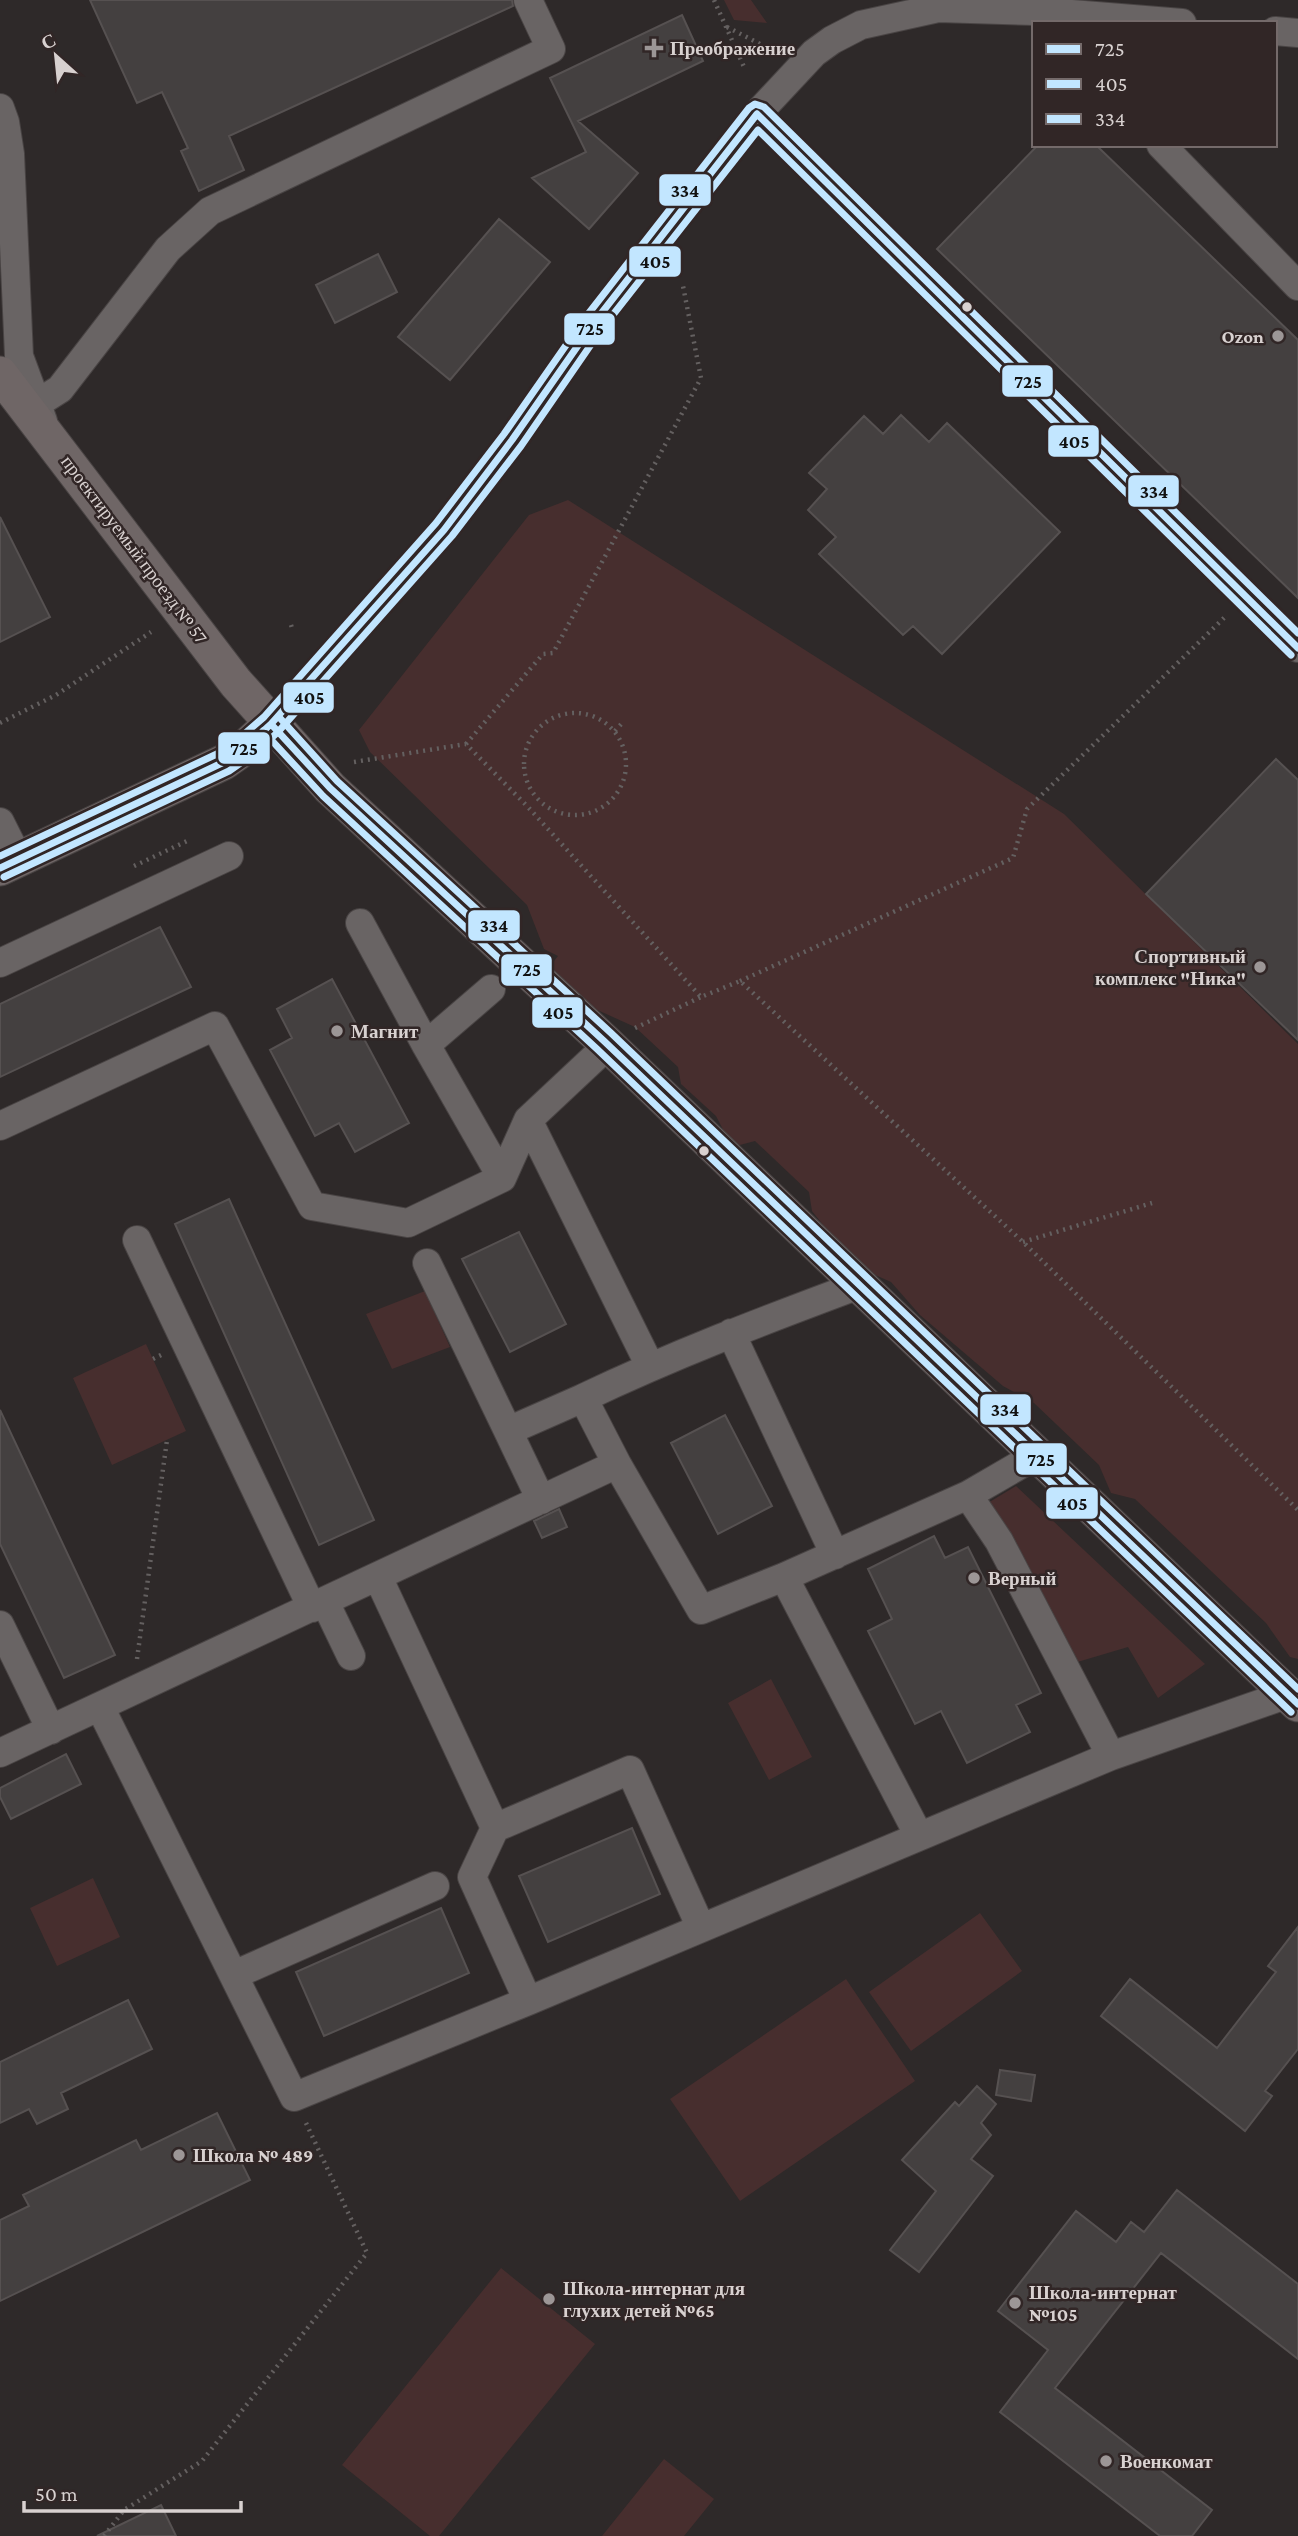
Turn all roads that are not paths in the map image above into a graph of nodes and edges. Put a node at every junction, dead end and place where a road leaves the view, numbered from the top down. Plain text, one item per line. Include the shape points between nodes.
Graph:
1 (528, 0) edge
2 (1158, 21) edge
3 (1277, 31) edge
4 (1298, 33) edge
5 (0, 107) edge
6 (757, 114) junction
7 (1163, 147) edge
8 (1298, 286) edge
9 (0, 373) edge
10 (42, 417) junction
11 (1294, 636) edge
12 (271, 724) junction
13 (0, 822) edge
14 (229, 856) dead end
15 (9, 864) edge
16 (360, 923) dead end
17 (0, 963) edge
18 (491, 989) dead end
19 (622, 1037) junction
20 (426, 1045) junction
21 (528, 1120) junction
22 (0, 1126) edge
23 (502, 1178) junction
24 (137, 1240) dead end
25 (427, 1263) dead end
26 (859, 1285) junction
27 (731, 1333) junction
28 (650, 1366) junction
29 (583, 1398) junction
30 (508, 1431) junction
31 (1037, 1455) junction
32 (617, 1464) junction
33 (968, 1495) junction
34 (541, 1500) junction
35 (835, 1555) junction
36 (378, 1577) junction
37 (784, 1577) junction
38 (318, 1605) junction
39 (0, 1625) edge
40 (351, 1656) dead end
41 (1293, 1699) edge
42 (100, 1707) junction
43 (51, 1730) junction
44 (0, 1753) edge
45 (1111, 1756) junction
46 (495, 1828) junction
47 (919, 1836) junction
48 (435, 1886) dead end
49 (701, 1928) junction
50 (234, 1975) junction
51 (528, 2001) junction

1 - 10 street via 551,49 209,211 168,249
2 - 6 street via 938,8 861,25 814,53
3 - 4 street
5 - 10 street via 10,154 19,355
6 - 11 street
6 - 12 street via 593,324 444,530
7 - 8 street
9 - 10 main road, проектируемый проезд № 57
10 - 12 main road, проектируемый проезд № 57 via 227,672
12 - 15 main road via 224,762
12 - 19 main road, проектируемый проезд № 57 via 330,788
13 - 15 street
14 - 17 street
16 - 20 street
18 - 20 street
19 - 21 street
19 - 26 main road, проектируемый проезд № 57
20 - 23 street
21 - 23 street
21 - 28 street
22 - 23 street via 215,1026 312,1206 408,1223
24 - 38 street
25 - 30 street
26 - 27 street
26 - 31 main road, проектируемый проезд № 57
27 - 28 street
27 - 35 street
28 - 29 street
29 - 30 street
29 - 32 street
30 - 34 street
31 - 33 street
31 - 41 main road, проектируемый проезд № 57
32 - 34 street
32 - 37 street via 701,1609
33 - 35 street
33 - 45 street via 999,1541
34 - 36 street
35 - 37 street
36 - 38 street
36 - 46 street
37 - 47 street
38 - 40 street
38 - 42 street
39 - 43 street
41 - 45 street
42 - 43 street
42 - 50 street
43 - 44 street
45 - 47 street
46 - 49 street via 630,1770
46 - 51 street via 472,1877
47 - 49 street
48 - 50 street
49 - 51 street
50 - 51 street via 294,2097

